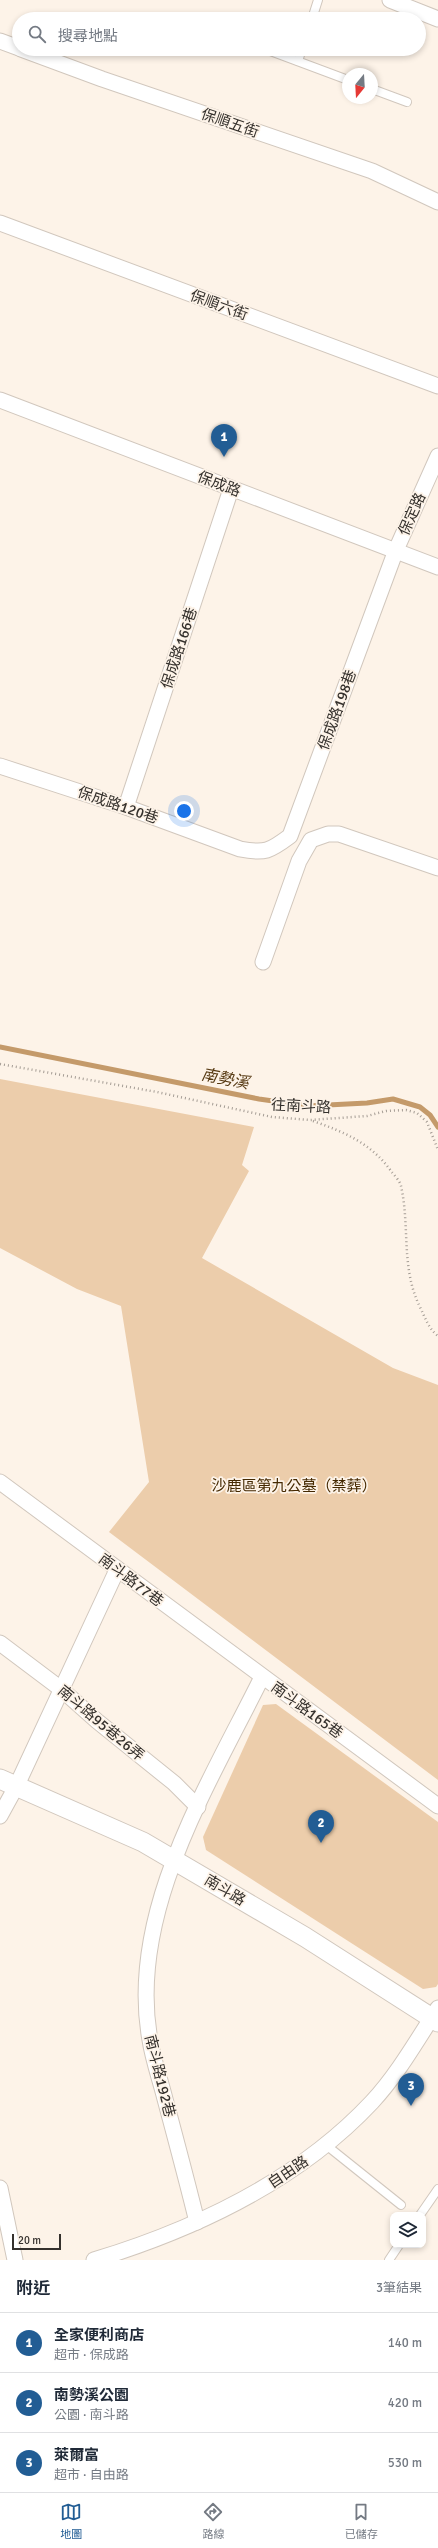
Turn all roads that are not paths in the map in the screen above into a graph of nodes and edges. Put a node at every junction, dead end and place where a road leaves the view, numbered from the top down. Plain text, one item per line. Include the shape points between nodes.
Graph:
1 (318, 0) edge
2 (390, 0) edge
3 (314, 12) edge
4 (420, 12) edge
5 (426, 14) edge
6 (438, 19) edge
7 (0, 41) edge
8 (12, 46) edge
9 (39, 56) edge
10 (284, 56) edge
11 (300, 56) edge
12 (298, 61) junction
13 (342, 78) edge
14 (378, 91) edge
15 (407, 102) dead end
16 (438, 202) edge
17 (0, 223) edge
18 (438, 386) edge
19 (0, 400) edge
20 (438, 456) edge
21 (231, 489) junction
22 (396, 550) junction
23 (438, 567) edge
24 (0, 766) edge
25 (126, 807) junction
26 (259, 853) joint
27 (438, 868) edge
28 (263, 962) dead end
29 (0, 1482) edge
30 (117, 1570) junction
31 (0, 1643) edge
32 (262, 1678) junction
33 (61, 1689) junction
34 (8, 1782) edge
35 (438, 1806) edge
36 (198, 1807) junction
37 (0, 1816) edge
38 (176, 1861) junction
39 (436, 2016) edge
40 (326, 2145) junction
41 (0, 2188) edge
42 (438, 2189) edge
43 (401, 2205) dead end
44 (422, 2212) edge
45 (197, 2222) junction
46 (397, 2248) edge
47 (15, 2260) edge
48 (94, 2260) edge
49 (389, 2260) edge

1 - 3 lane
2 - 4 street
5 - 6 street
7 - 8 street, 保順五街
9 - 16 street, 保順五街 via 372,171
10 - 12 lane
11 - 12 lane
12 - 13 lane
14 - 15 lane
17 - 18 street, 保順六街
19 - 21 street, 保成路
20 - 22 street, 保定路
21 - 22 street, 保成路
21 - 25 street, 保成路166巷
22 - 23 street, 保成路
22 - 26 street, 保成路198巷 via 290,836 273,849
24 - 25 street, 保成路120巷
25 - 26 street, 保成路120巷 via 240,849
27 - 28 street via 339,834 328,834 310,840 299,861
29 - 30 street, 南斗路77巷
30 - 32 street, 南斗路77巷
30 - 33 street
31 - 33 street, 南斗路95巷26弄
32 - 35 street, 南斗路165巷
32 - 36 street, 南斗路165巷
33 - 34 street
33 - 36 street, 南斗路95巷26弄 via 174,1783
34 - 37 street
34 - 38 street, 南斗路 via 136,1839
36 - 38 street, 南斗路165巷
38 - 39 street, 南斗路
38 - 45 street, 南斗路192巷 via 158,1905 150,1934 146,1987 149,2040
39 - 40 street, 自由路 via 372,2102
40 - 43 lane
40 - 45 street, 自由路 via 269,2186
41 - 47 street
42 - 44 lane
45 - 48 street, 自由路
46 - 49 lane

